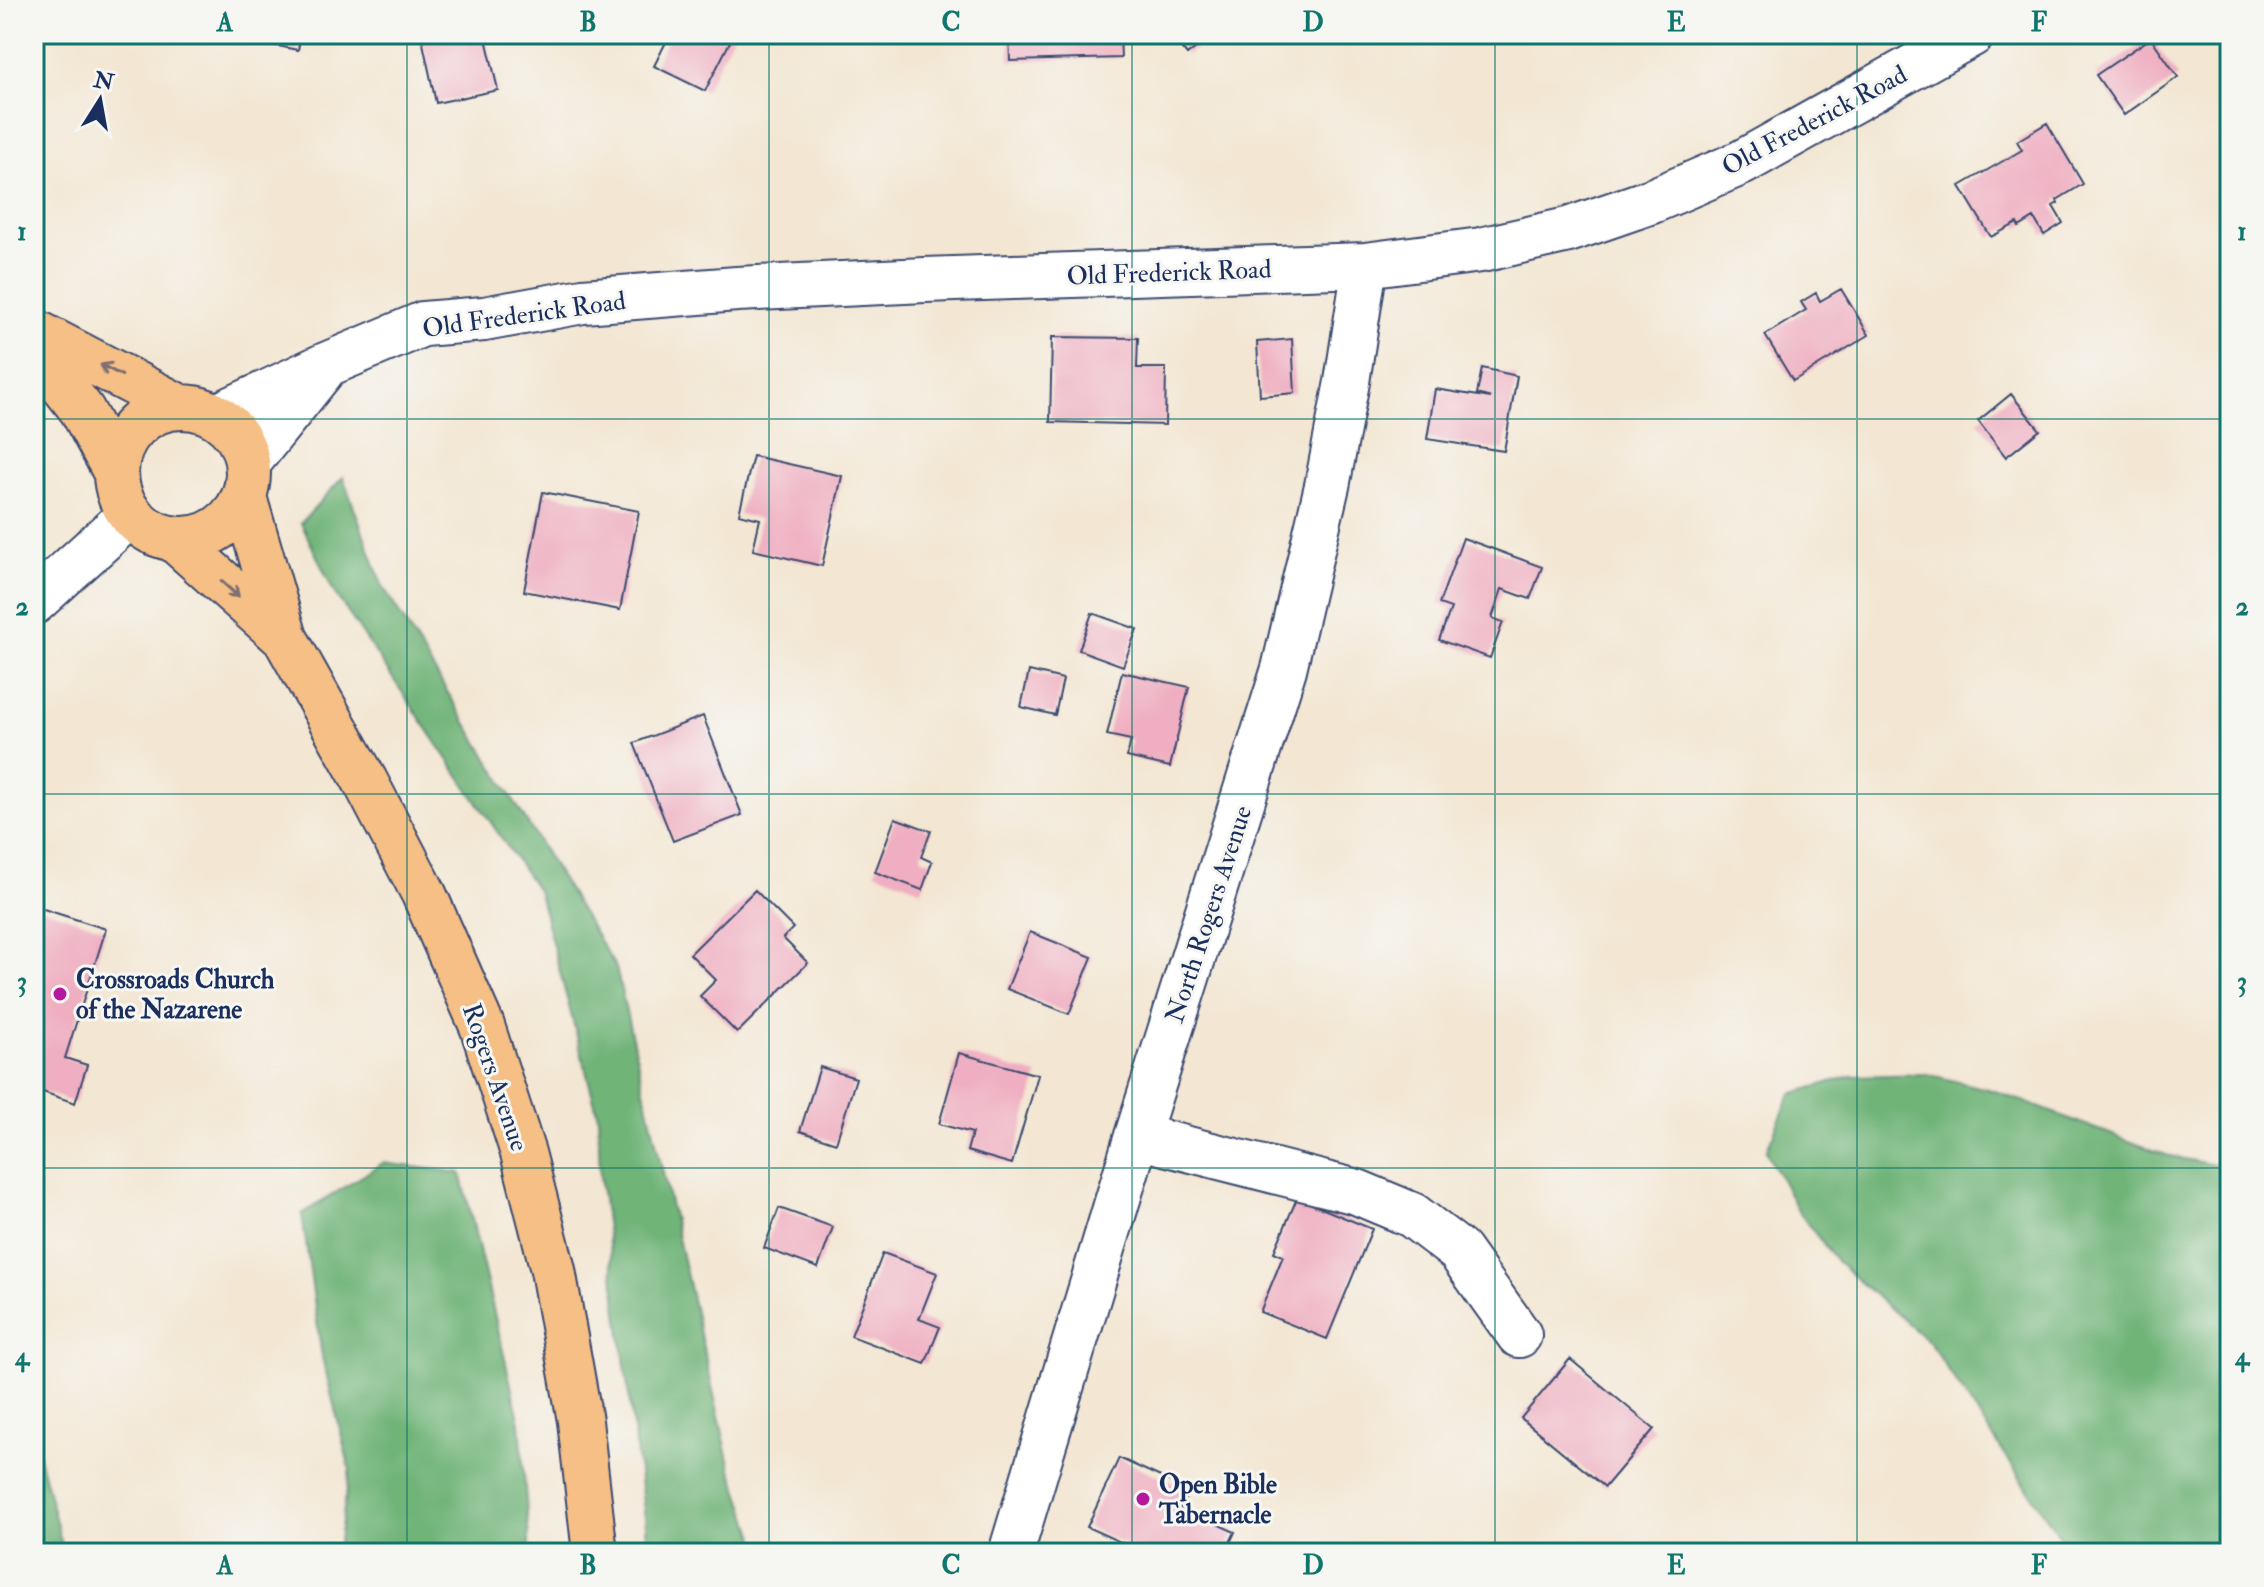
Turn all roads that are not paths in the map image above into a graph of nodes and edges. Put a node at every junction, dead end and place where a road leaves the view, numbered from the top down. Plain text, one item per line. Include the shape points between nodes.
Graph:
1 (1972, 34) edge
2 (1365, 265) junction
3 (34, 331) edge
4 (34, 349) edge
5 (328, 364) junction
6 (199, 412) junction
7 (115, 471) junction
8 (246, 480) junction
9 (130, 515) junction
10 (175, 540) junction
11 (34, 602) edge
12 (285, 638) junction
13 (1137, 1136) junction
14 (1519, 1335) dead end
15 (595, 1553) edge
16 (1011, 1553) edge

1 - 2 street, Old Frederick Road via 1741,163 1652,201 1568,230 1481,250
2 - 5 street, Old Frederick Road via 909,281 583,301 423,324
2 - 13 street, North Rogers Avenue via 1327,486 1284,669
6 -> 3 main road
4 - 7 main road via 82,410
5 - 6 street, Old Frederick Road
5 - 8 street, Old Frederick Road
6 - 7 main road via 156,412 135,426 121,446
6 - 8 main road via 231,429 243,445
7 - 9 main road
8 - 10 main road via 236,513 224,525 192,539
8 - 12 main road, Rogers Avenue
9 - 10 main road via 143,527
9 - 11 street
10 -> 12 main road, Rogers Avenue
12 - 15 main road, Rogers Avenue via 424,894 482,1026 553,1270 580,1421
13 - 14 street via 1357,1192 1412,1215 1459,1251
13 - 16 street, North Rogers Avenue

